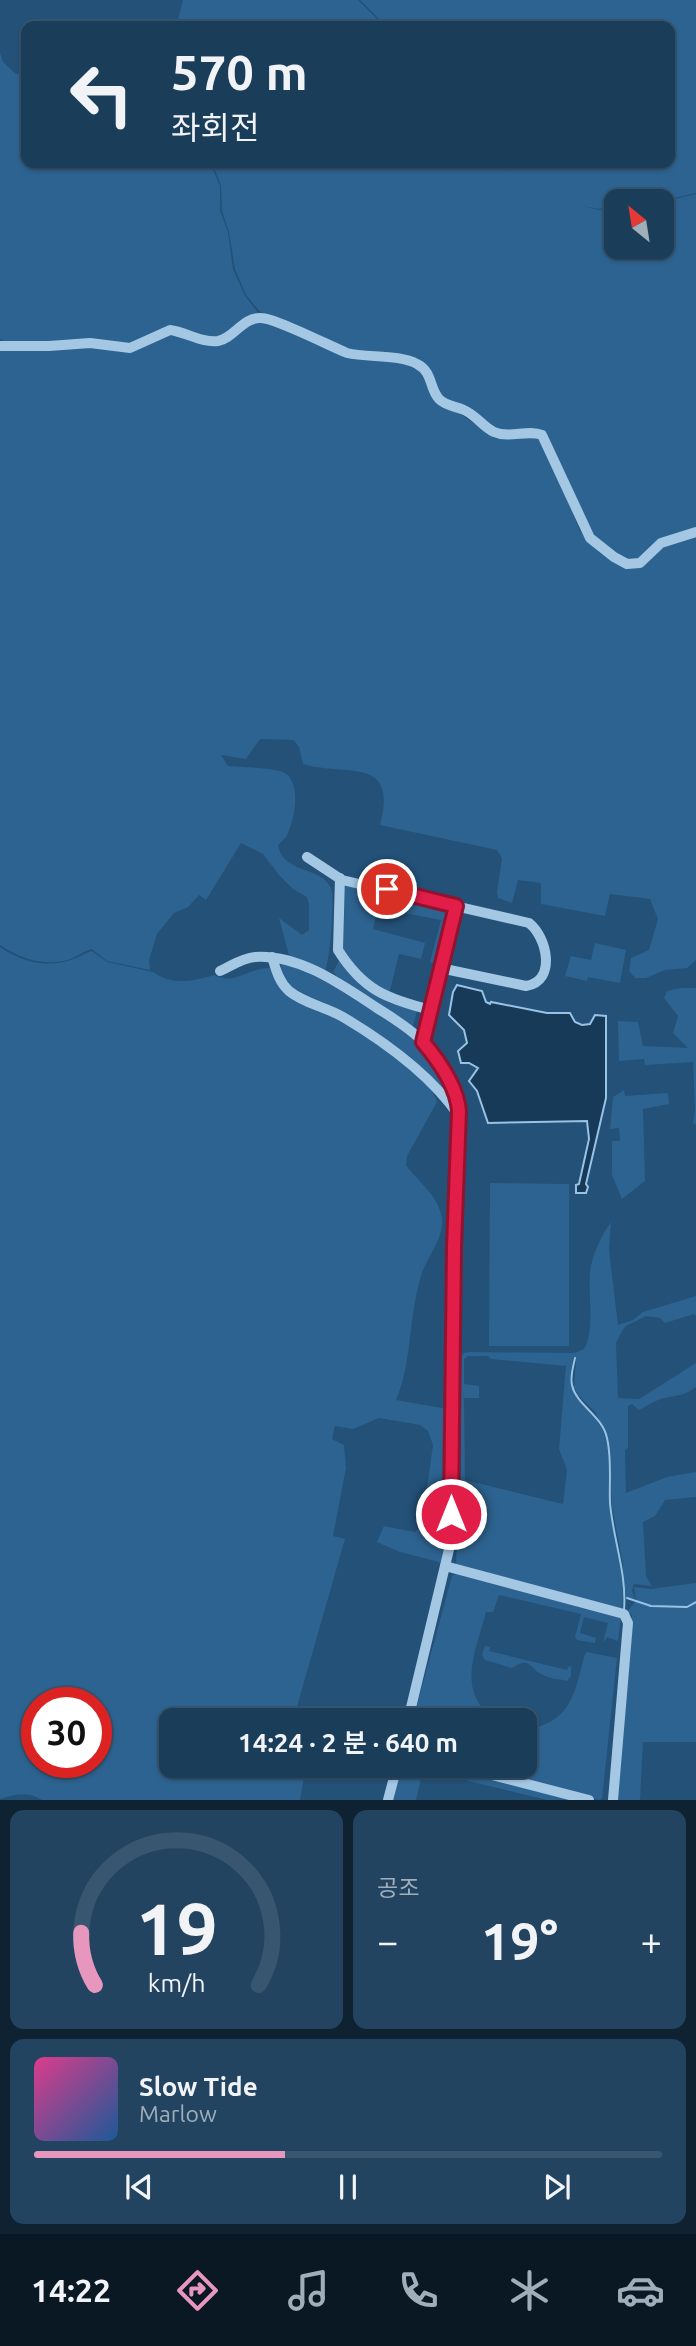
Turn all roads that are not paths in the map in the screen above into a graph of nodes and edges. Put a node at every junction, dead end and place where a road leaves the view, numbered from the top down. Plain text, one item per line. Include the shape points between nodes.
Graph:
1 (0, 346) edge
2 (696, 532) edge
3 (307, 857) dead end
4 (340, 878) junction
5 (456, 906) junction
6 (272, 957) junction
7 (440, 968) junction
8 (220, 971) dead end
9 (430, 1010) junction
10 (423, 1042) junction
11 (459, 1116) junction
12 (446, 1566) junction
13 (411, 1708) edge
14 (395, 1778) edge
15 (504, 1778) edge
16 (388, 1800) edge
17 (589, 1800) edge
18 (613, 1800) edge

1 - 2 street via 90,343 130,348 170,330 216,341 253,319 268,319 347,353 417,364 431,378 439,398 465,410 493,432 542,435 585,530 600,548 620,561 640,563 661,543
3 - 4 street
4 - 5 street
4 - 9 street via 338,950 344,960 378,992
5 - 7 street
5 - 7 street via 536,928 546,948 544,969 538,981 526,986
6 - 8 street via 253,957
6 - 10 street via 330,978
6 - 11 street via 279,979 291,992 344,1018 395,1054 424,1076
7 - 9 street
9 - 10 street
10 - 11 street via 454,1088
11 - 12 street via 451,1541
12 - 13 street
12 - 18 street via 626,1616
14 - 16 street
15 - 17 street

